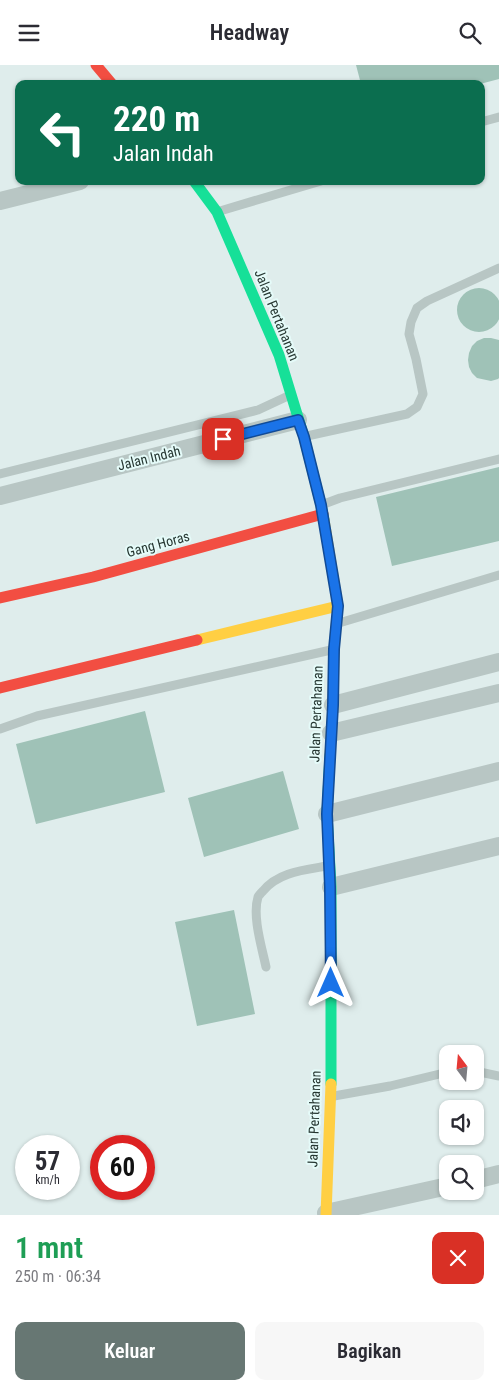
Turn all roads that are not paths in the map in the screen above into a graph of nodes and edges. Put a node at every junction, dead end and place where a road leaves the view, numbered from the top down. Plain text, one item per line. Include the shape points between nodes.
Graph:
1 (96, 65) edge
2 (109, 80) edge
3 (499, 117) edge
4 (485, 121) edge
5 (64, 185) edge
6 (197, 185) edge
7 (307, 185) edge
8 (0, 201) edge
9 (218, 211) junction
10 (499, 268) edge
11 (290, 395) junction
12 (298, 420) junction
13 (304, 437) junction
14 (499, 459) edge
15 (0, 474) edge
16 (0, 496) edge
17 (322, 509) junction
18 (499, 575) edge
19 (0, 598) edge
20 (338, 606) junction
21 (337, 623) junction
22 (334, 649) junction
23 (499, 662) edge
24 (0, 688) edge
25 (499, 693) edge
26 (333, 705) junction
27 (0, 729) edge
28 (331, 733) junction
29 (499, 771) edge
30 (327, 814) junction
31 (499, 846) edge
32 (330, 865) junction
33 (330, 887) junction
34 (266, 967) dead end
35 (484, 1073) edge
36 (439, 1074) edge
37 (499, 1076) edge
38 (331, 1097) junction
39 (499, 1174) edge
40 (484, 1178) edge
41 (439, 1188) edge
42 (326, 1214) edge

1 - 2 main road
3 - 4 lane
5 - 8 street
6 - 9 main road, Jalan Pertahanan
7 - 9 lane
9 - 11 main road, Jalan Pertahanan via 279,355
10 - 13 lane via 417,308 409,334 423,395 417,407 407,414
11 - 12 main road, Jalan Pertahanan
11 - 15 lane via 258,410
12 - 13 main road, Jalan Pertahanan
12 - 16 street, Jalan Indah
13 - 17 main road, Jalan Pertahanan
14 - 17 lane via 340,498
17 - 19 main road, Gang Horas via 93,577
17 - 20 main road, Jalan Pertahanan
18 - 21 lane
20 - 21 main road, Jalan Pertahanan
20 - 24 main road
21 - 22 main road, Jalan Pertahanan
22 - 26 main road, Jalan Pertahanan
22 - 27 lane via 37,716
23 - 26 street
25 - 28 street
26 - 28 main road, Jalan Pertahanan
28 - 30 main road, Jalan Pertahanan
29 - 30 street
30 - 32 main road, Jalan Pertahanan
31 - 33 street
32 - 33 main road, Jalan Pertahanan
32 - 34 lane via 282,876 267,885 258,897 256,919
33 - 38 main road, Jalan Pertahanan
35 - 37 lane
36 - 38 lane
38 - 42 main road, Jalan Pertahanan
39 - 40 street
41 - 42 street

